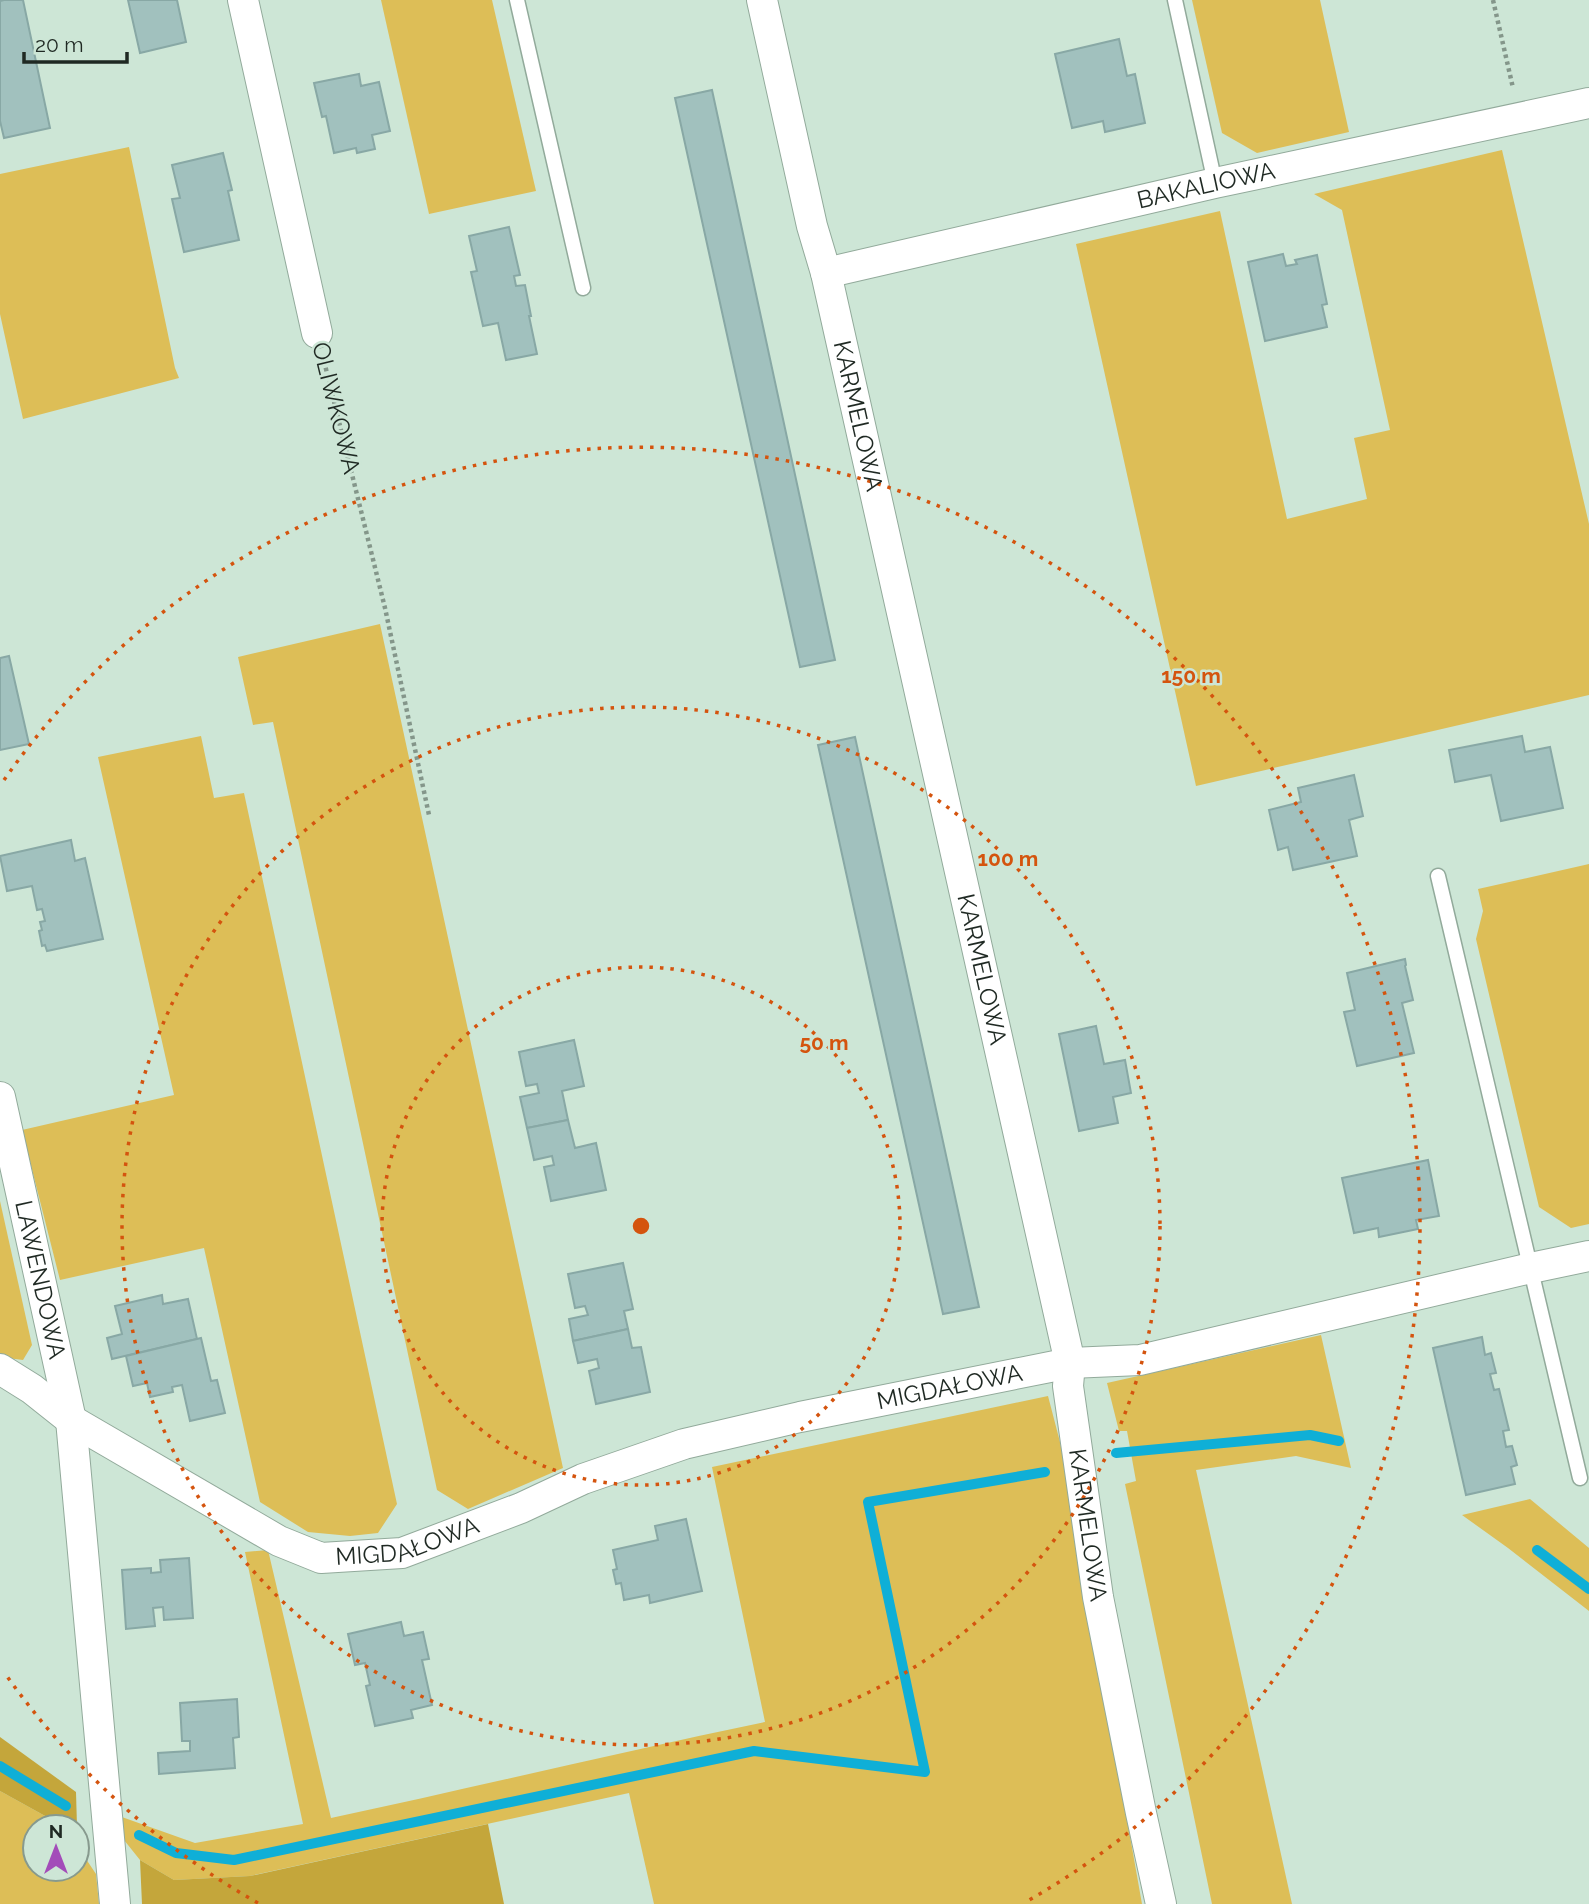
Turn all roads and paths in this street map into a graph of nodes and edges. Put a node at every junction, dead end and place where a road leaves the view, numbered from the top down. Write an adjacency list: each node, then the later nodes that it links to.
1 (243, 0): 11 (street, OLIWKOWA)
2 (517, 0): 10 (lane)
3 (762, 0): 9 (street, KARMELOWA)
4 (1175, 0): 8 (lane)
5 (1493, 0): 7 (path)
6 (1589, 103): 7 (street, BAKALIOWA)
7 (1520, 117): 8 (street, BAKALIOWA)
8 (1215, 183): 9 (street, BAKALIOWA)
9 (826, 273): 17 (street, KARMELOWA)
10 (583, 288)
11 (317, 333): 12 (path, OLIWKOWA)
12 (429, 815)
13 (1438, 876): 16 (lane)
14 (0, 1097): 19 (street, LAWENDOWA)
15 (1589, 1256): 16 (street, MIGDAŁOWA)
16 (1531, 1268): 17 (street, MIGDAŁOWA); 20 (lane)
17 (1070, 1363): 19 (street, MIGDAŁOWA); 22 (street, KARMELOWA)
18 (0, 1369): 19 (street)
19 (71, 1420): 21 (street, LAWENDOWA)
20 (1580, 1478)
21 (115, 1904)
22 (1161, 1904)

